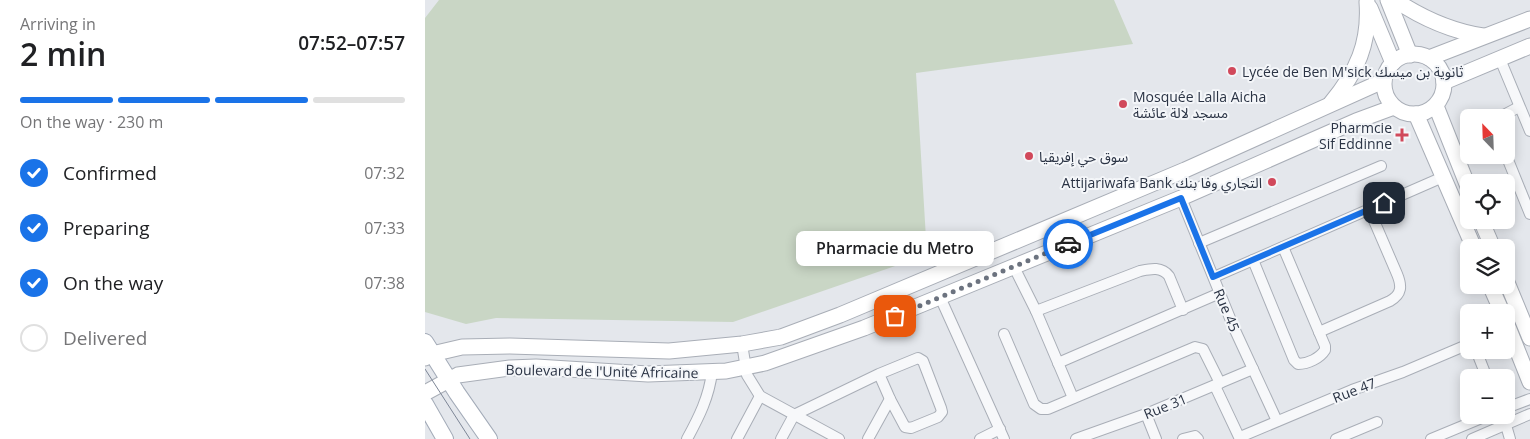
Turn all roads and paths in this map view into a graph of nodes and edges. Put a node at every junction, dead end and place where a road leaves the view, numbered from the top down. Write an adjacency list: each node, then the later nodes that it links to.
1 (1388, 0): 7 (main road)
2 (1395, 0): 5 (main road)
3 (1367, 1): 10 (main road); 13 (main road)
4 (1530, 19): 5 (main road)
5 (1483, 36): 8 (main road)
6 (1530, 46): 9 (main road)
7 (1410, 54): 8 (main road); 10 (main road)
8 (1429, 58): 12 (main road)
9 (1500, 59): 12 (main road); 16 (street)
10 (1393, 63): 11 (main road)
11 (1383, 81): 13 (main road, Boulevard de l'Unité Africaine); 15 (main road)
12 (1444, 82): 14 (main road)
13 (1329, 106): 41 (main road, Boulevard de l'Unité Africaine)
14 (1435, 106): 18 (main road); 22 (main road)
15 (1394, 107): 18 (main road); 24 (main road, Boulevard de l'Unité Africaine)
16 (1519, 107): 17 (street); 19 (street)
17 (1515, 109)
18 (1416, 114): 23 (main road)
19 (1530, 132)
20 (1510, 164): 26 (street)
21 (1381, 166): 28 (street)
22 (1463, 174)
23 (1443, 177): 25 (street); 27 (main road)
24 (1181, 198): 28 (street, Rue 45); 31 (main road, Boulevard de l'Unité Africaine)
25 (1369, 209): 29 (street); 38 (street)
26 (1530, 214)
27 (1470, 239)
28 (1199, 243): 32 (street, Rue 45)
29 (1283, 247): 30 (street); 38 (street)
30 (1253, 260): 32 (street); 38 (street)
31 (1014, 267): 35 (main road, Boulevard de l'Unité Africaine); 37 (street)
32 (1213, 277): 33 (street, Rue 45)
33 (1220, 294): 36 (street); 47 (street, Rue 45)
34 (1512, 294): 40 (main road)
35 (940, 297): 46 (main road, Boulevard de l'Unité Africaine); 70 (street)
36 (1183, 310): 37 (street); 45 (street)
37 (1036, 311): 45 (street)
38 (1319, 332)
39 (1003, 334): 55 (street)
40 (1530, 338)
41 (742, 344): 44 (main road, Boulevard de l'Unité Africaine); 46 (street)
42 (1515, 345): 51 (main road)
43 (1460, 348): 64 (street, Rue 47)
44 (427, 351): 50 (main road)
45 (1057, 362): 55 (street)
46 (745, 366): 48 (main road, Boulevard de l'Unité Africaine); 54 (street)
47 (1253, 370): 52 (street, Rue 31); 64 (street, Rue 45)
48 (712, 372): 50 (main road, Boulevard de l'Unité Africaine); 74 (street)
49 (879, 374): 56 (street); 56 (street); 62 (street)
50 (449, 379): 53 (main road, Boulevard de l'Unité Africaine); 73 (main road)
51 (1530, 382)
52 (1217, 384): 55 (street); 60 (street, Rue 31); 71 (street)
53 (425, 393)
54 (760, 396): 62 (street); 75 (street)
55 (1073, 398)
56 (890, 399): 78 (street)
57 (1530, 399): 59 (street)
58 (425, 404): 72 (main road)
59 (1515, 405)
60 (1146, 414): 80 (street, Rue 31); 81 (street)
61 (1530, 414): 63 (street)
62 (794, 415): 76 (street); 77 (street)
63 (1515, 417)
64 (1277, 421): 71 (street, Rue 47)
65 (1377, 422): 84 (street)
66 (1467, 424): 69 (street)
67 (1497, 424): 87 (street)
68 (1506, 424): 88 (street)
69 (1462, 426): 85 (street); 86 (street)
70 (1002, 434): 79 (street)
71 (1240, 438)
72 (445, 439)
73 (489, 439)
74 (687, 439)
75 (737, 439)
76 (781, 439)
77 (839, 439)
78 (868, 439)
79 (980, 439)
80 (1076, 439)
81 (1156, 439)
82 (1183, 439): 83 (street)
83 (1198, 439)
84 (1336, 439)
85 (1431, 439)
86 (1467, 439)
87 (1472, 439)
88 (1511, 439)

